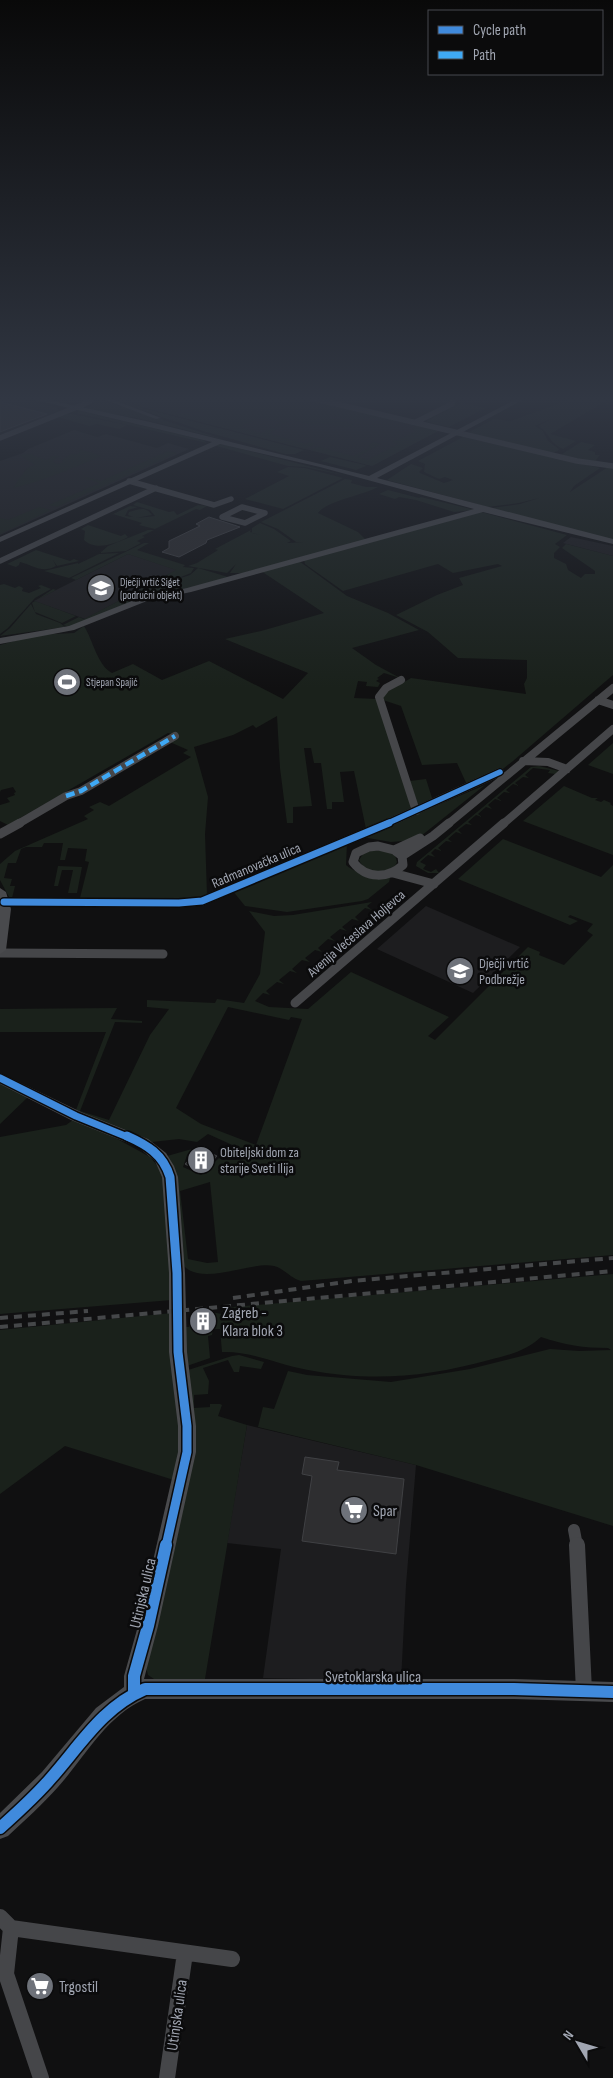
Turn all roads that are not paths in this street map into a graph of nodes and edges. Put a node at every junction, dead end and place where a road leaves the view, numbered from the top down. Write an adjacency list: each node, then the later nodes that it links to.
1 (101, 494): 8 (street)
2 (143, 494): 10 (street)
3 (176, 494): 5 (street)
4 (426, 494): 6 (street)
5 (231, 500)
6 (484, 509): 9 (street); 11 (street)
7 (222, 517): 7 (street)
8 (0, 540)
9 (613, 542)
10 (0, 561)
11 (0, 641)
12 (401, 680): 23 (street)
13 (613, 688): 14 (street)
14 (598, 700): 15 (street); 18 (street)
15 (613, 705)
16 (613, 729): 21 (street, Avenija Većeslava Holjevca)
17 (175, 736): 25 (street)
18 (537, 750): 19 (street); 20 (street)
19 (523, 761): 20 (street); 24 (street)
20 (548, 762): 21 (street)
21 (567, 769): 29 (street, Avenija Većeslava Holjevca)
22 (500, 772): 23 (street, Radmanovačka ulica)
23 (416, 811): 30 (street, Radmanovačka ulica)
24 (443, 826): 26 (street); 27 (street)
25 (0, 834)
26 (394, 850): 27 (street); 28 (street)
27 (402, 861): 28 (street); 29 (street, Avenija Većeslava Holjevca)
28 (393, 873): 29 (street, Avenija Većeslava Holjevca)
29 (430, 882): 33 (street, Avenija Većeslava Holjevca)
30 (2, 897): 31 (street, Radmanovačka ulica)
31 (0, 952): 32 (street, Radmanovačka ulica)
32 (163, 954)
33 (295, 1003)
34 (0, 1078): 38 (street, Utinjska ulica)
35 (574, 1530): 36 (street)
36 (584, 1692): 37 (street, Svetoklarska ulica); 38 (street, Svetoklarska ulica)
37 (613, 1692)
38 (134, 1693): 39 (street)
39 (0, 1828)
40 (5, 1922): 41 (street); 43 (street)
41 (185, 1953): 42 (street); 44 (street, Utinjska ulica)
42 (232, 1959)
43 (41, 2078)
44 (167, 2078)

